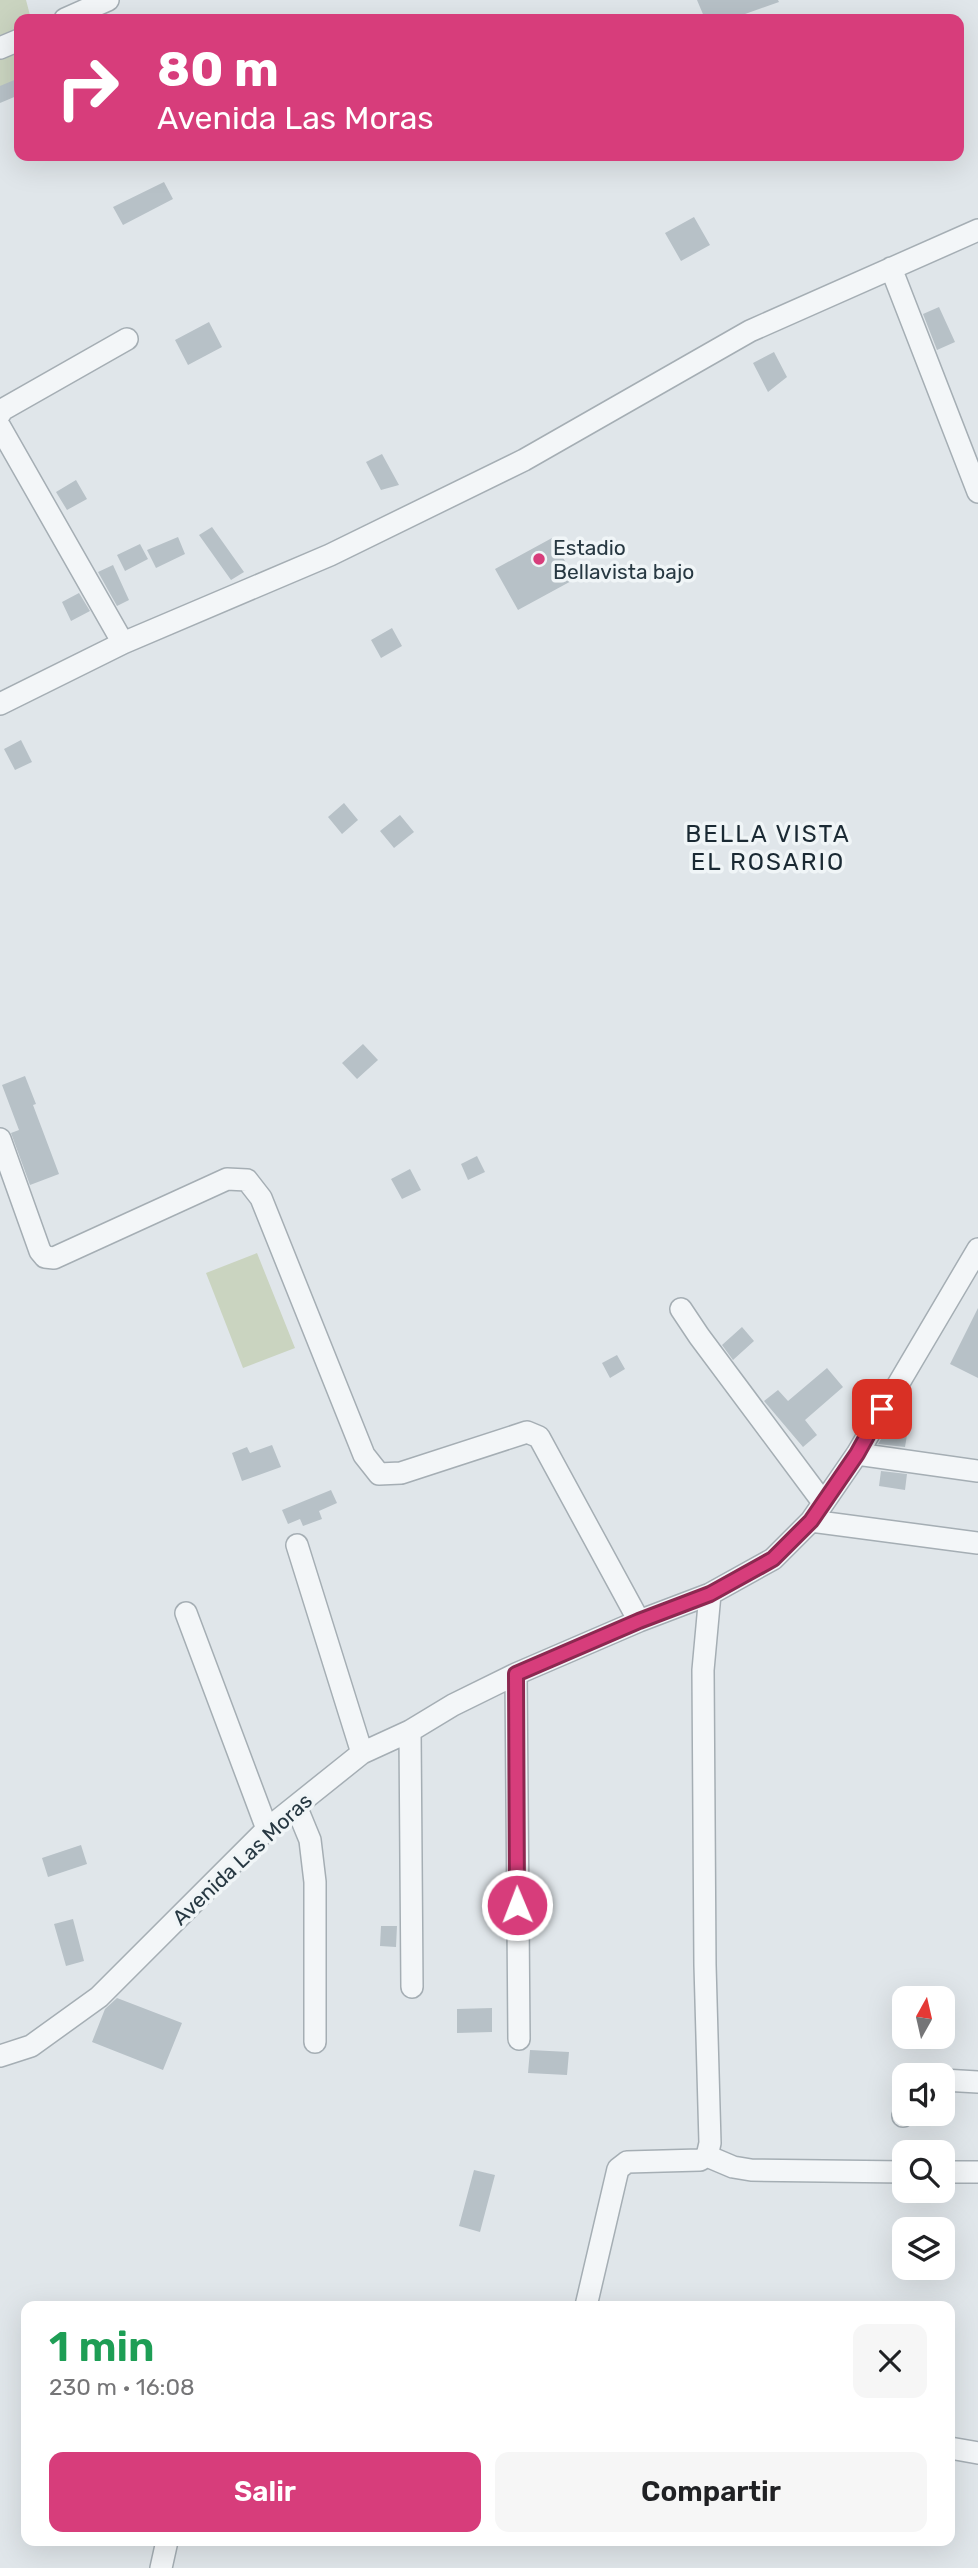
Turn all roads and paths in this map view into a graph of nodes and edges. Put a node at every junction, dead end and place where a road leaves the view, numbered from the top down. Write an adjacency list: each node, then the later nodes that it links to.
1 (108, 0): 2 (street)
2 (76, 14)
3 (978, 230): 4 (street)
4 (891, 268): 8 (street); 9 (street)
5 (127, 339): 6 (street)
6 (0, 414)
7 (0, 427): 9 (street)
8 (978, 492)
9 (123, 643): 10 (street)
10 (0, 704)
11 (0, 1139): 22 (street)
12 (977, 1252): 14 (street, Avenida Las Moras)
13 (681, 1309): 16 (street)
14 (857, 1454): 15 (street); 16 (street, Avenida Las Moras)
15 (978, 1471)
16 (822, 1501): 17 (street, Avenida Las Moras)
17 (811, 1521): 18 (street); 20 (street, Avenida Las Moras)
18 (978, 1543)
19 (298, 1545): 25 (street)
20 (710, 1594): 22 (street, Avenida Las Moras); 34 (street)
21 (186, 1613): 27 (street)
22 (639, 1621): 23 (street, Avenida Las Moras)
23 (516, 1674): 24 (street, Avenida Las Moras); 29 (street)
24 (410, 1731): 25 (street, Avenida Las Moras); 28 (street)
25 (362, 1753): 26 (street, Avenida Las Moras)
26 (296, 1806): 27 (street, Avenida Las Moras); 30 (street)
27 (268, 1829): 31 (street, Avenida Las Moras)
28 (412, 1987)
29 (519, 2039)
30 (315, 2042)
31 (0, 2056)
32 (955, 2081): 33 (street)
33 (978, 2082)
34 (707, 2156): 35 (street); 38 (street)
35 (892, 2172)
36 (955, 2172): 37 (street)
37 (978, 2172)
38 (587, 2301)
39 (955, 2449): 40 (street)
40 (978, 2453)
41 (166, 2546): 42 (street)
42 (161, 2568)

